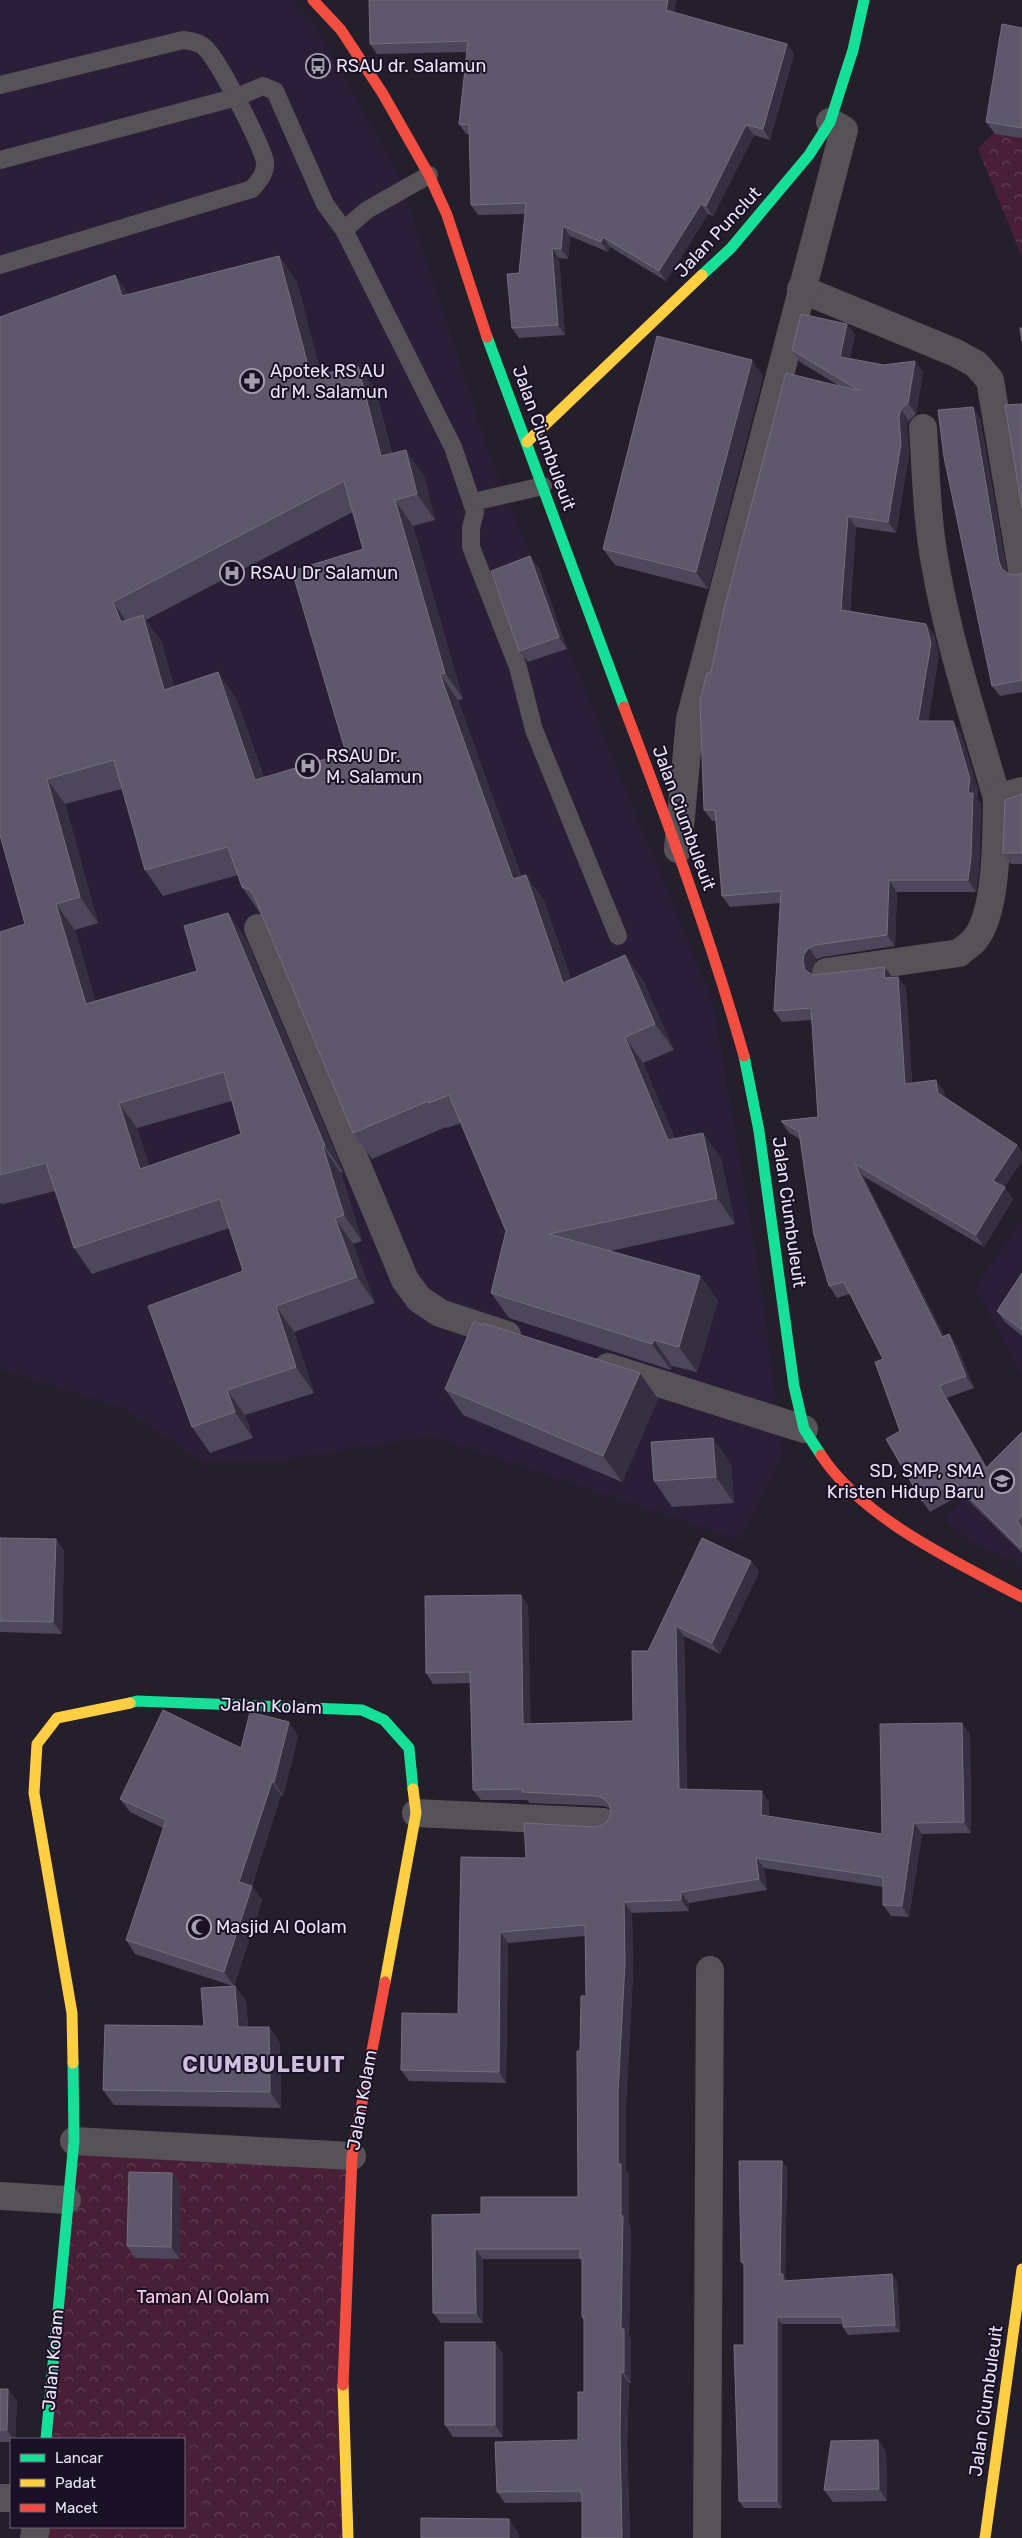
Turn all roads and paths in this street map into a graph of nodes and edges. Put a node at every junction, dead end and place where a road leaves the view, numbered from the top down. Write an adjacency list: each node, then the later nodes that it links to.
1 (313, 0): 7 (street, Jalan Ciumbuleuit)
2 (864, 0): 5 (street, Jalan Punclut)
3 (0, 85): 4 (lane)
4 (237, 97): 6 (lane); 8 (lane); 9 (lane)
5 (830, 122): 10 (street); 12 (street, Jalan Punclut)
6 (0, 160)
7 (429, 175): 8 (lane); 12 (street, Jalan Ciumbuleuit)
8 (344, 230): 14 (lane)
9 (0, 265)
10 (801, 289): 15 (street); 17 (street)
11 (923, 428): 16 (street)
12 (527, 442): 13 (street, Jalan Ciumbuleuit)
13 (543, 486): 14 (lane); 17 (street, Jalan Ciumbuleuit)
14 (473, 502): 19 (lane)
15 (1022, 570)
16 (1010, 795): 20 (street)
17 (678, 849): 23 (street, Jalan Ciumbuleuit)
18 (258, 928): 21 (street)
19 (618, 936)
20 (826, 972)
21 (534, 1343)
22 (581, 1358): 23 (street)
23 (804, 1429): 24 (street, Jalan Ciumbuleuit)
24 (1022, 1597)
25 (416, 1813): 26 (street); 28 (street, Jalan Kolam); 29 (street, Jalan Kolam)
26 (603, 1822)
27 (710, 1970): 35 (street)
28 (74, 2141): 29 (street); 31 (street, Jalan Kolam)
29 (352, 2156): 34 (street, Jalan Kolam)
30 (0, 2196): 31 (street)
31 (67, 2200): 33 (street, Jalan Kolam)
32 (1022, 2269): 36 (street, Jalan Ciumbuleuit)
33 (46, 2438)
34 (348, 2538)
35 (707, 2538)
36 (985, 2538)

